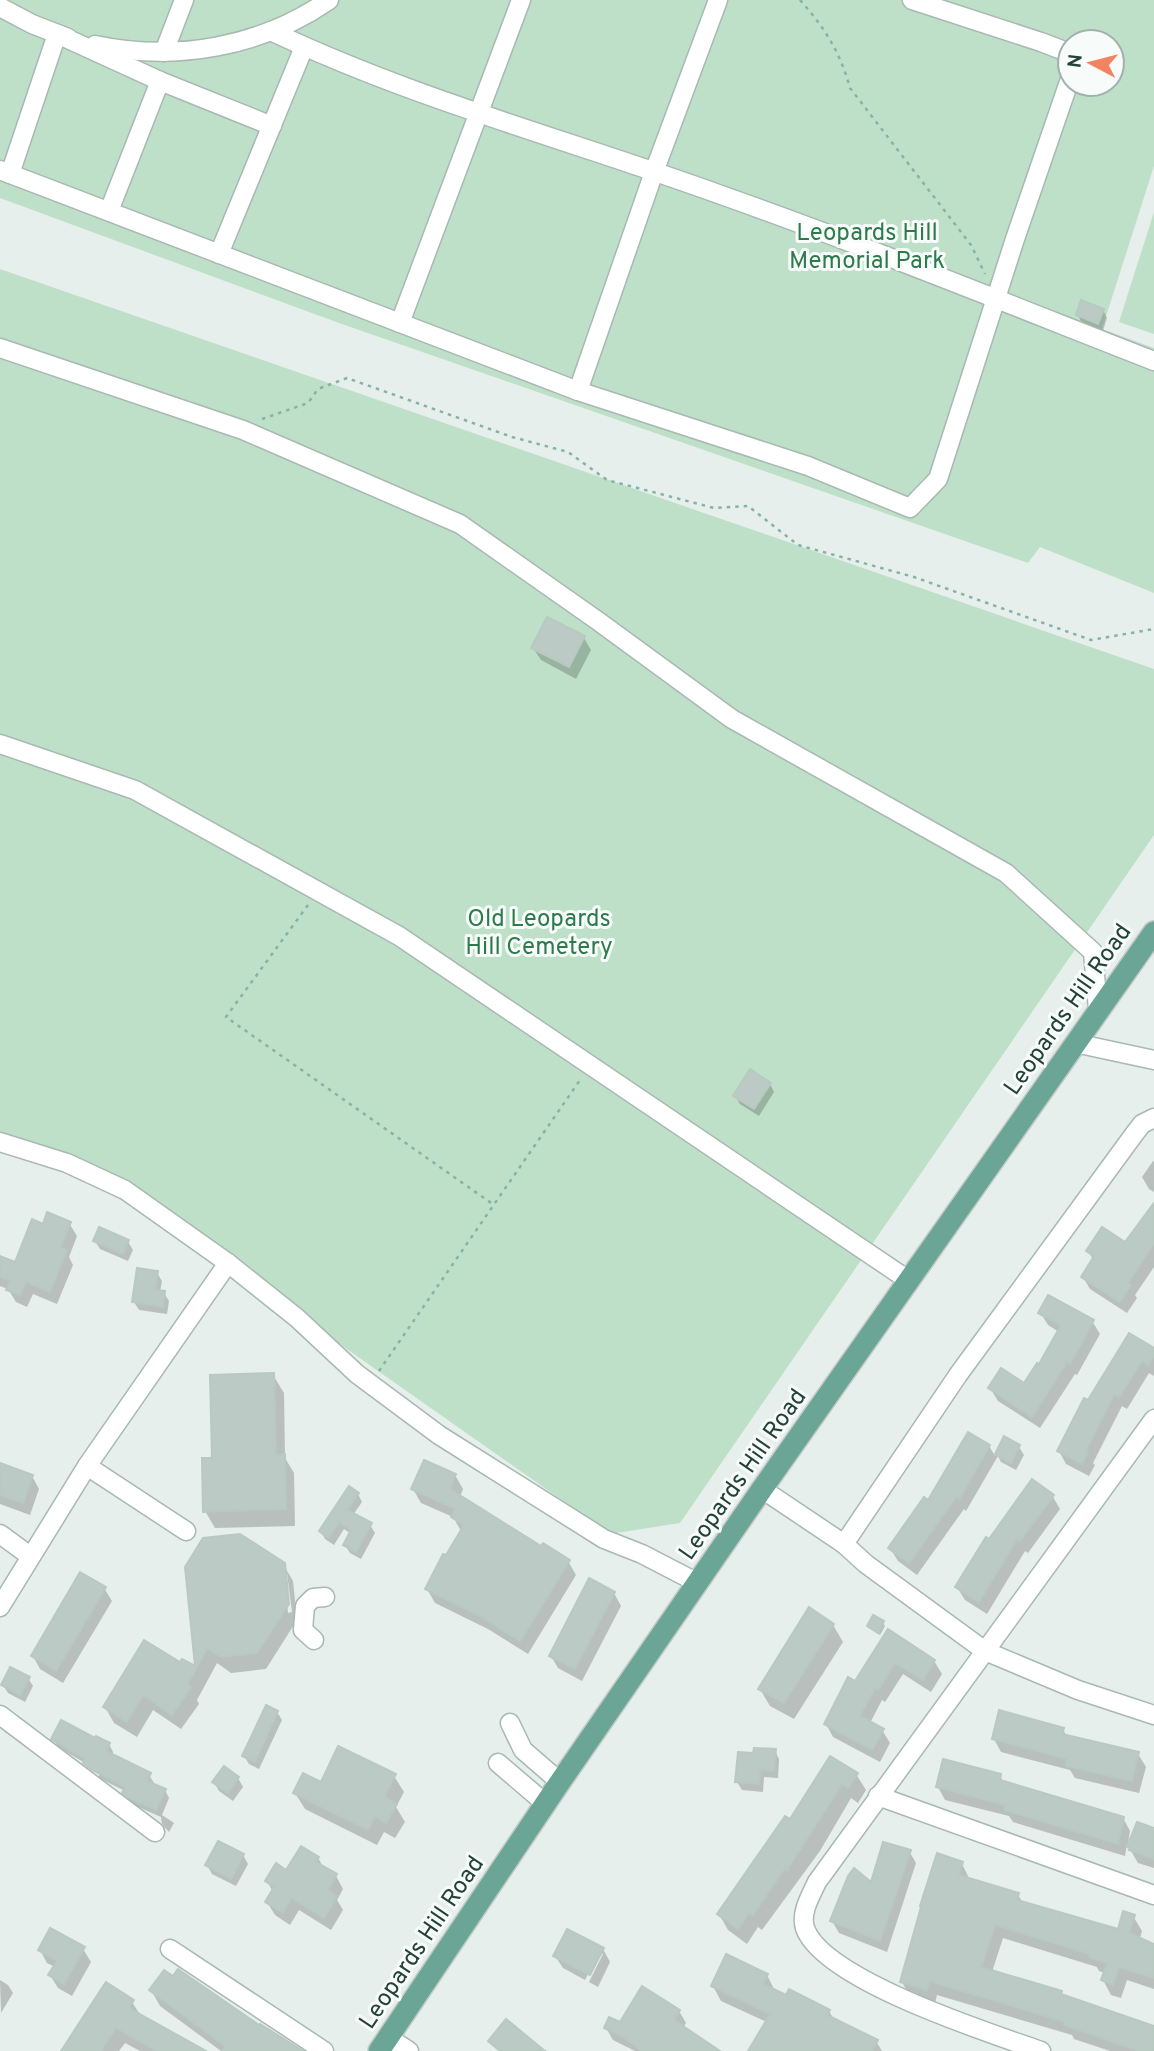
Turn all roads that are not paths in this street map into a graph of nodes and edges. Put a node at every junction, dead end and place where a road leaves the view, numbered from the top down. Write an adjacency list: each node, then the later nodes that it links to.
1 (184, 0): 11 (street)
2 (329, 0): 7 (street)
3 (521, 0): 14 (street)
4 (718, 0): 17 (street)
5 (912, 0): 10 (street)
6 (0, 6): 8 (street)
7 (271, 31): 9 (street); 11 (street)
8 (57, 34): 11 (street); 12 (street); 16 (street)
9 (304, 47): 14 (street); 15 (street)
10 (1056, 48)
11 (164, 52)
12 (160, 81): 15 (street); 18 (street)
13 (1063, 98): 20 (street)
14 (479, 112): 17 (street); 21 (street)
15 (272, 126): 19 (street)
16 (5, 172): 18 (street)
17 (654, 172): 20 (street); 24 (street)
18 (109, 212): 19 (street)
19 (219, 254): 21 (street)
20 (997, 299): 23 (street); 24 (street)
21 (400, 323): 24 (street)
22 (0, 348): 27 (street)
23 (1154, 361)
24 (578, 391)
25 (0, 744): 33 (street)
26 (1154, 932): 27 (main road, Leopards Hill Road)
27 (1098, 1010): 28 (main road, Leopards Hill Road)
28 (1075, 1043): 29 (street); 33 (main road, Leopards Hill Road)
29 (1154, 1060)
30 (1154, 1118): 39 (street)
31 (0, 1142): 32 (street)
32 (228, 1263): 35 (street); 41 (street)
33 (908, 1280): 36 (main road, Leopards Hill Road)
34 (1154, 1419): 45 (street)
35 (86, 1466): 37 (street); 40 (street)
36 (762, 1489): 39 (street); 41 (main road, Leopards Hill Road)
37 (186, 1531)
38 (0, 1534): 40 (street)
39 (844, 1544): 45 (street)
40 (30, 1556): 43 (street)
41 (698, 1583): 50 (main road, Leopards Hill Road)
42 (324, 1597): 44 (street)
43 (0, 1607)
44 (314, 1640)
45 (985, 1651): 47 (street); 51 (street)
46 (0, 1715): 53 (street)
47 (1154, 1715)
48 (510, 1723): 50 (street)
49 (498, 1763): 52 (street)
50 (560, 1782): 52 (main road, Leopards Hill Road)
51 (878, 1796): 54 (street); 59 (street)
52 (546, 1804): 56 (main road, Leopards Hill Road)
53 (155, 1832)
54 (1154, 1895)
55 (170, 1949): 57 (street)
56 (384, 2045): 58 (street)
57 (324, 2051)
58 (409, 2051)
59 (1041, 2051)

